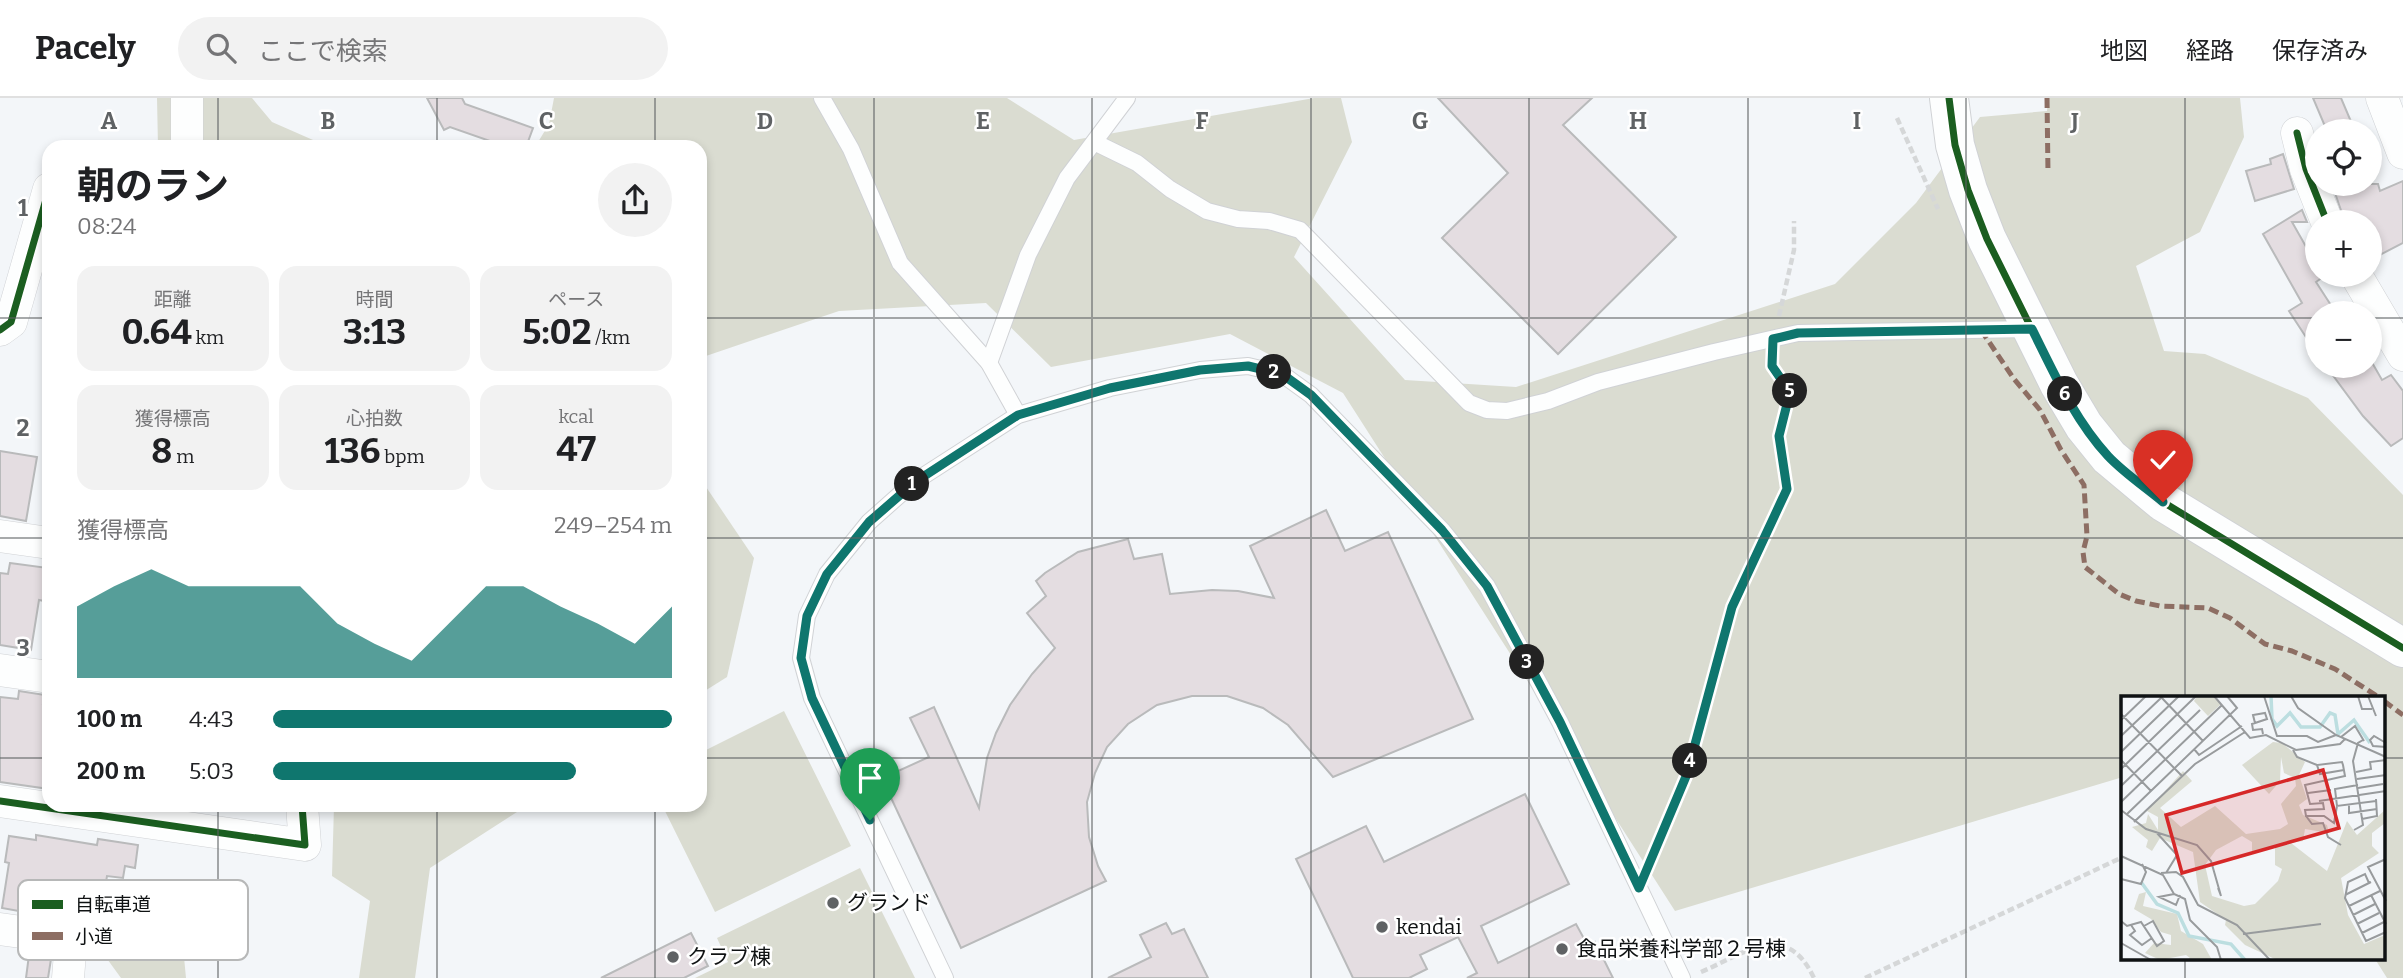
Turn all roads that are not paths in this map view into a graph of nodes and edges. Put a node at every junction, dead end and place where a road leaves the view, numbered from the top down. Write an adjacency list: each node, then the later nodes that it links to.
1 (187, 98): 7 (street)
2 (822, 98): 16 (lane)
3 (1127, 98): 8 (lane)
4 (1949, 98): 13 (street)
5 (2382, 98): 9 (street)
6 (2297, 133): 10 (street)
7 (187, 140)
8 (1096, 143): 13 (lane); 16 (lane)
9 (2403, 153)
10 (2322, 210)
11 (42, 214): 14 (street)
12 (2363, 287): 15 (street)
13 (2032, 329): 20 (street)
14 (0, 330)
15 (2403, 355)
16 (989, 363): 17 (lane)
17 (1018, 415): 30 (lane); 32 (lane)
18 (0, 536): 19 (street)
19 (42, 542)
20 (2403, 648)
21 (0, 670): 22 (street)
22 (42, 676)
23 (0, 801): 24 (street)
24 (42, 807)
25 (76, 812): 26 (street)
26 (303, 812)
27 (0, 929): 28 (street)
28 (18, 931)
29 (69, 960): 31 (street)
30 (1689, 976)
31 (68, 978)
32 (945, 978)

